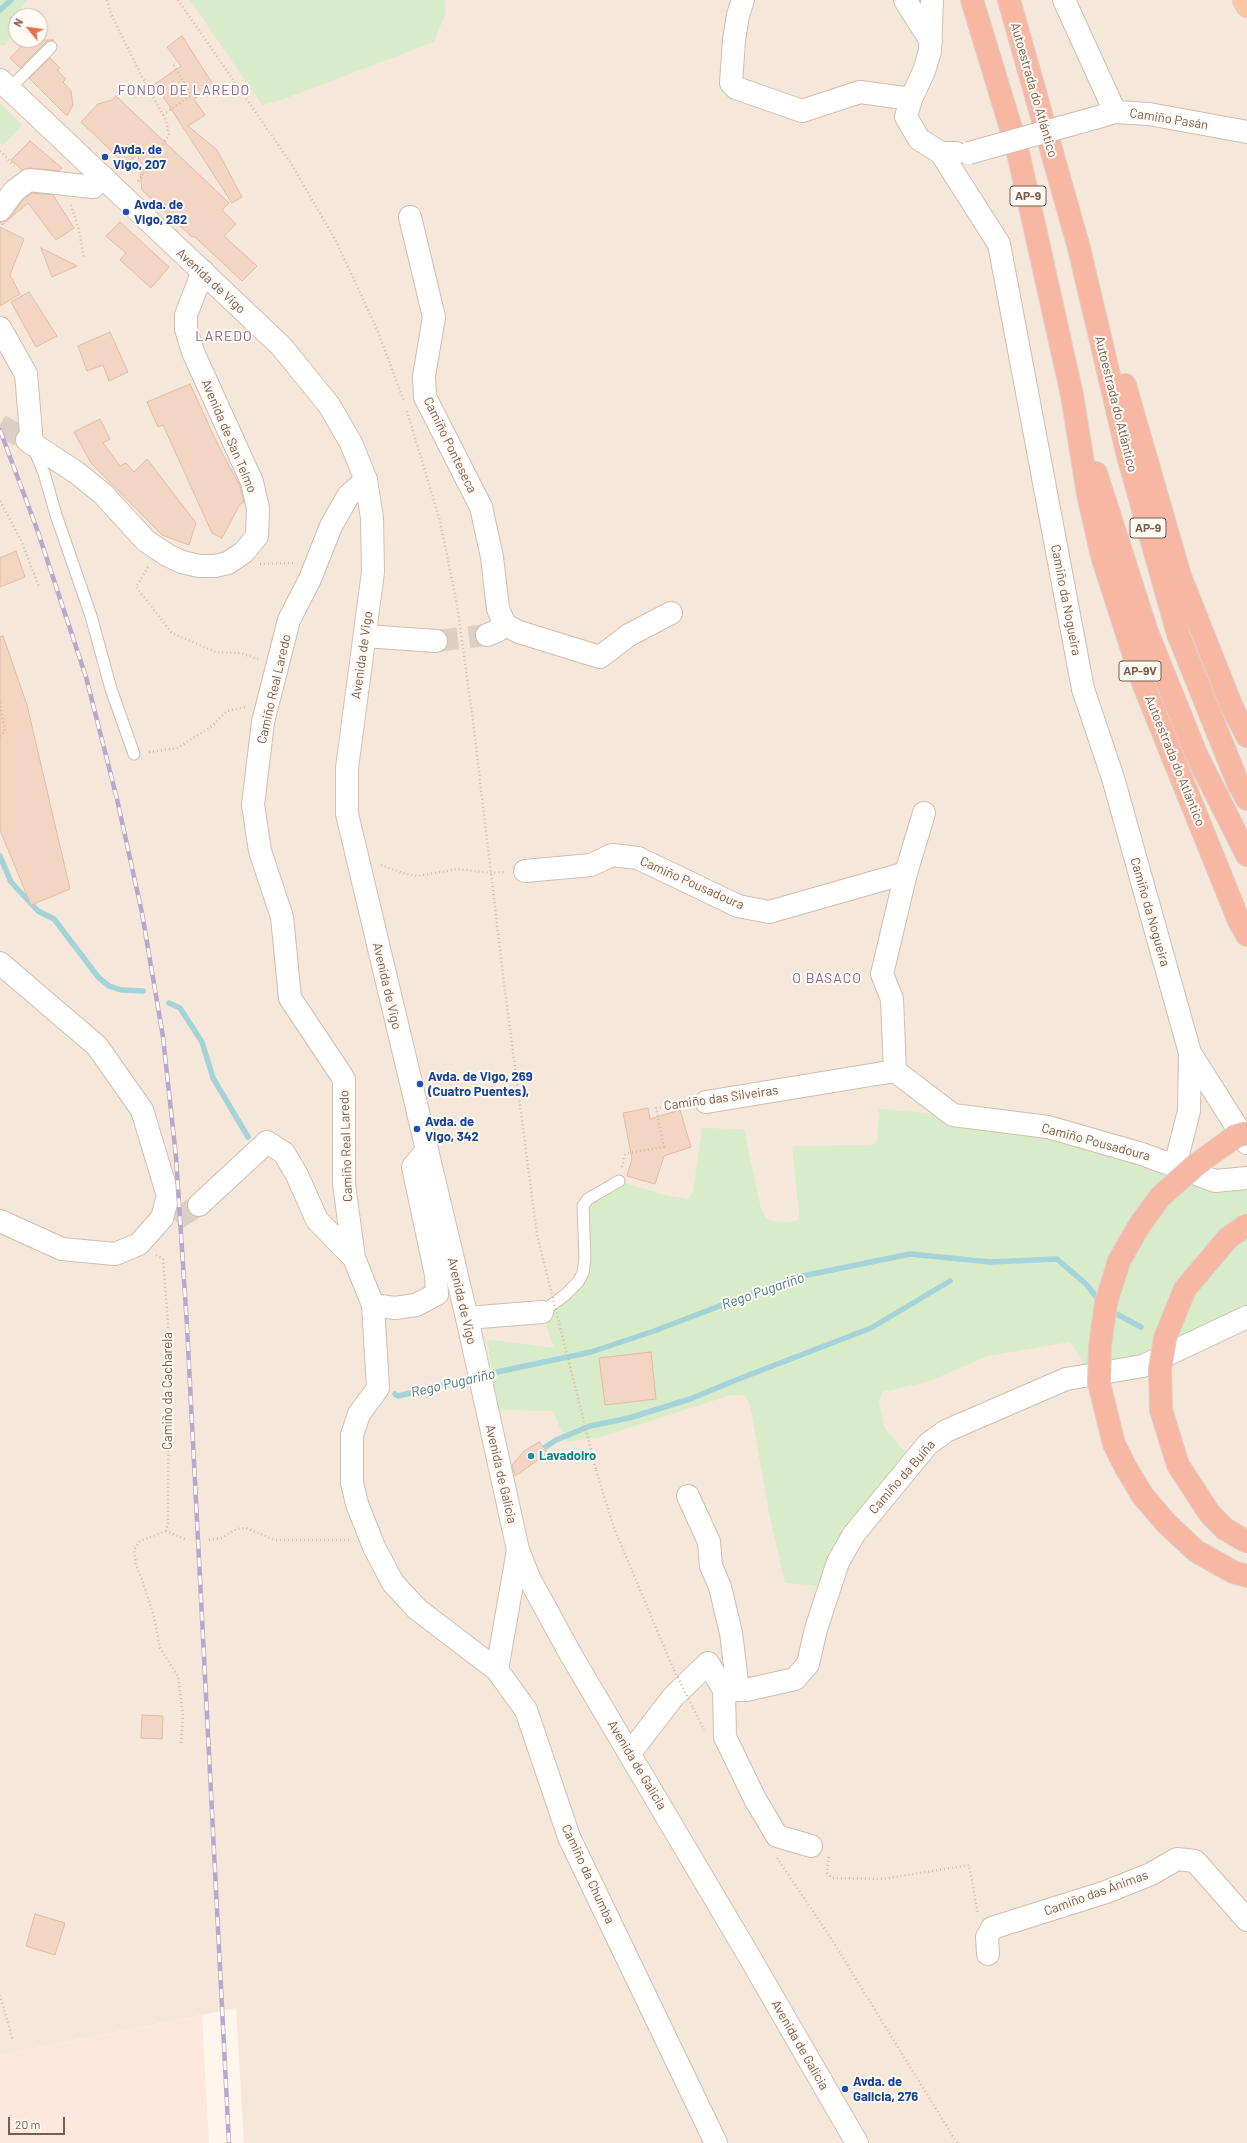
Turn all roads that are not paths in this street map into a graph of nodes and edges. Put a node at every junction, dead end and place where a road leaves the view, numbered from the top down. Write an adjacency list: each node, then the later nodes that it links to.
1 (743, 0): 12 (street)
2 (905, 0): 9 (street)
3 (932, 0): 9 (street)
4 (972, 0): 22 (highway, Autoestrada do Atlántico / AP-9)
5 (1009, 0): 19 (highway, Autoestrada do Atlántico / AP-9)
6 (1064, 0): 13 (street)
7 (1244, 0): 8 (highway)
8 (1247, 6)
9 (931, 41): 12 (street)
10 (51, 46): 11 (lane)
11 (5, 84): 16 (street, Avenida de Vigo)
12 (911, 99): 15 (street)
13 (1105, 115): 14 (street, Camiño Pasán); 15 (street, Camiño Pasán, bridge)
14 (1247, 132)
15 (941, 153): 37 (street, Camiño da Nogueira)
16 (103, 177): 17 (street); 20 (street, Avenida de Vigo)
17 (0, 210)
18 (410, 217): 25 (street, Camiño Ponteseca)
19 (1079, 248): 28 (highway); 30 (highway, Autoestrada do Atlántico / AP-9)
20 (203, 272): 23 (street, Avenida de San Telmo); 24 (street, Avenida de Vigo)
21 (0, 328): 23 (street)
22 (1072, 395): 32 (highway, Autoestrada do Atlántico / AP-9); 35 (highway, Autoestrada do Atlántico / AP-9V)
23 (30, 442): 29 (lane)
24 (366, 480): 26 (street, Avenida de Vigo); 51 (street, Camiño Real Laredo)
25 (671, 614)
26 (365, 636): 27 (street); 42 (street, Avenida de Vigo)
27 (436, 641)
28 (1247, 736)
29 (134, 754)
30 (1247, 799)
31 (924, 813): 34 (street)
32 (1247, 856)
33 (525, 871): 34 (street, Camiño Pousadoura)
34 (906, 873): 38 (street)
35 (1244, 932)
36 (0, 963): 50 (street)
37 (1190, 1053): 41 (street, Camiño da Nogueira); 43 (street, Camiño da Nogueira)
38 (895, 1071): 39 (street, Camiño das Silveiras); 43 (street, Camiño Pousadoura)
39 (706, 1102)
40 (1247, 1133): 60 (highway, bridge)
41 (1247, 1143)
42 (426, 1151): 52 (street); 55 (street, Avenida de Vigo)
43 (1174, 1166): 44 (street, Camiño Pousadoura)
44 (1247, 1178)
45 (619, 1181): 53 (lane)
46 (199, 1205): 51 (street)
47 (175, 1220): 50 (street)
48 (0, 1221): 50 (street)
49 (1247, 1225): 58 (highway, bridge)
50 (139, 1244)
51 (354, 1258): 52 (street)
52 (373, 1305): 61 (street)
53 (542, 1312): 55 (street)
54 (1247, 1317): 62 (street, Camiño da Buíña)
55 (468, 1325): 56 (street, Avenida de Vigo)
56 (477, 1363): 59 (street, Avenida de Galicia)
57 (688, 1496): 62 (street)
58 (1247, 1542)
59 (518, 1550): 61 (street); 63 (street, Avenida de Galicia)
60 (1240, 1574)
61 (497, 1670): 67 (street, Camiño da Chumba)
62 (731, 1690): 63 (street); 64 (street)
63 (630, 1754): 68 (street, Avenida de Galicia)
64 (811, 1846)
65 (1247, 1920): 66 (street, Camiño das Ánimas)
66 (987, 1946)
67 (716, 2143)
68 (857, 2143)

